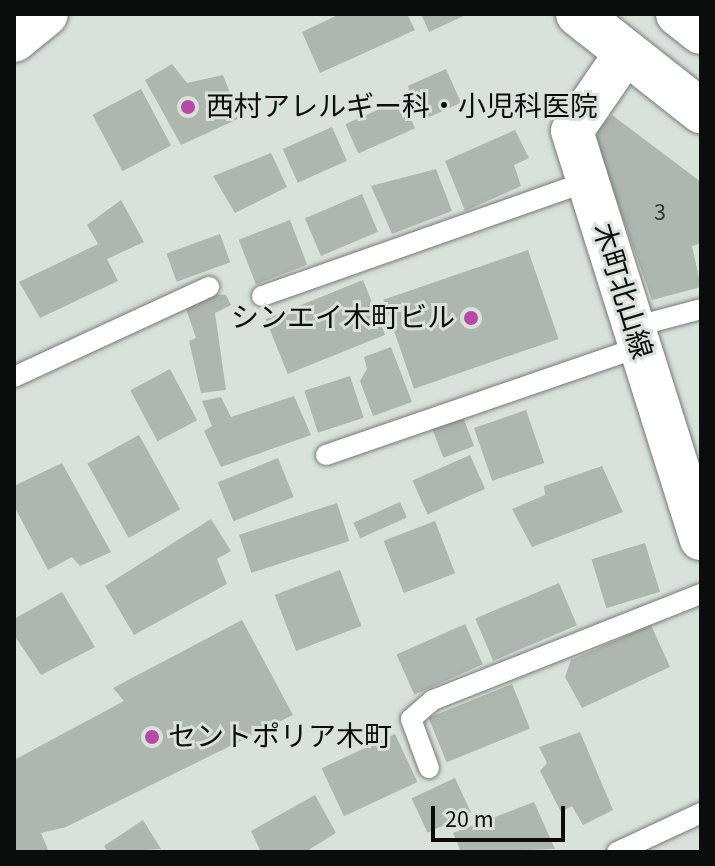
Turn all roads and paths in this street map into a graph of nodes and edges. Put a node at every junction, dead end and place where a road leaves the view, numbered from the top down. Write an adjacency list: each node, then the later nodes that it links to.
1 (46, 14): 5 (main road)
2 (578, 14): 6 (main road)
3 (678, 14): 4 (main road)
4 (701, 32)
5 (14, 40)
6 (625, 54): 7 (main road); 8 (street, 木町北山線)
7 (701, 111)
8 (588, 181): 10 (lane); 12 (street, 木町北山線)
9 (209, 287): 13 (lane)
10 (262, 296)
11 (701, 309): 12 (lane)
12 (636, 337): 14 (lane); 15 (street, 木町北山線)
13 (14, 377)
14 (326, 455)
15 (701, 539)
16 (701, 594): 17 (lane)
17 (429, 768)
18 (701, 813): 19 (lane)
19 (617, 852)

